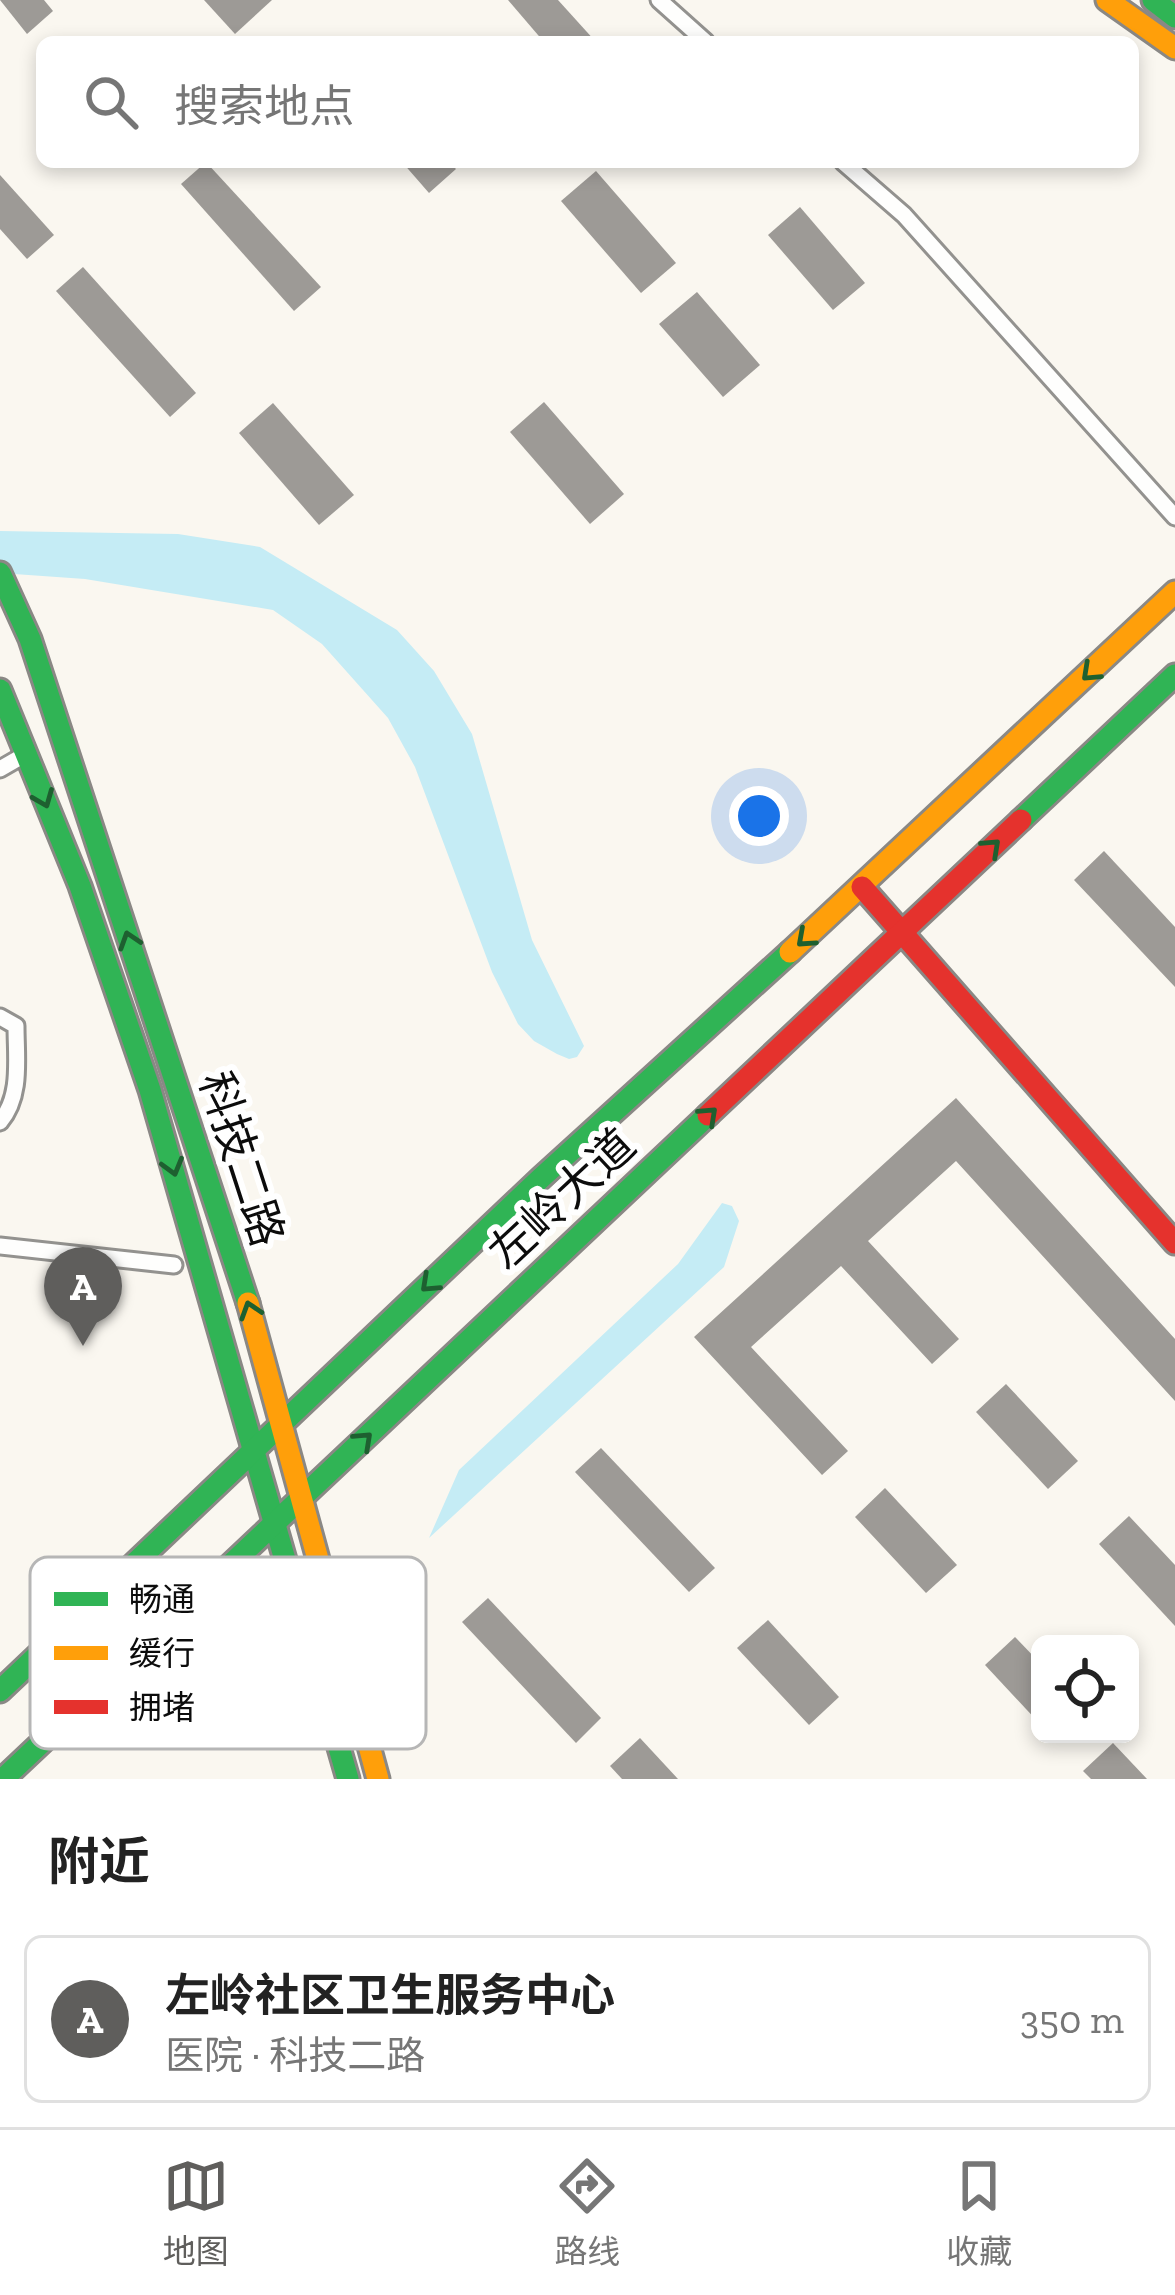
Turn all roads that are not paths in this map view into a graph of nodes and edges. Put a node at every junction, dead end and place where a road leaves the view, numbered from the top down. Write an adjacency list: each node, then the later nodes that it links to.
1 (659, 0): 5 (street)
2 (1107, 0): 6 (main road)
3 (1153, 0): 4 (main road)
4 (1175, 17)
5 (699, 36)
6 (1175, 48)
7 (850, 168): 8 (street)
8 (1175, 517)
9 (2, 577): 22 (main road, 科技二路, one-way to 9)
10 (1175, 592): 15 (main road, 左岭大道, one-way to 15)
11 (1175, 675): 16 (main road, 左岭大道, one-way to 11)
12 (0, 691): 13 (main road, 科技二路)
13 (26, 754): 14 (street); 23 (main road, 科技二路, one-way to 23)
14 (0, 769)
15 (862, 887): 16 (main road); 22 (main road, 左岭大道, one-way to 22)
16 (902, 933): 19 (main road); 24 (main road, 左岭大道, one-way to 16)
17 (0, 1017): 18 (street)
18 (0, 1122)
19 (1175, 1243)
20 (0, 1246): 21 (street)
21 (175, 1265)
22 (283, 1423): 23 (main road, 左岭大道); 24 (main road, 科技二路)
23 (255, 1449): 25 (main road, 科技二路); 26 (main road, 左岭大道)
24 (303, 1498): 25 (main road, 左岭大道); 29 (main road, 科技二路)
25 (276, 1523): 27 (main road, 左岭大道); 28 (main road, 科技二路)
26 (141, 1557)
27 (240, 1557)
28 (286, 1557)
29 (319, 1557)
30 (30, 1662): 31 (main road, 左岭大道)
31 (0, 1690)
32 (35, 1749): 35 (main road, 左岭大道)
33 (340, 1749): 36 (main road, 科技二路)
34 (370, 1749): 37 (main road, 科技二路)
35 (3, 1779)
36 (348, 1779)
37 (378, 1779)

